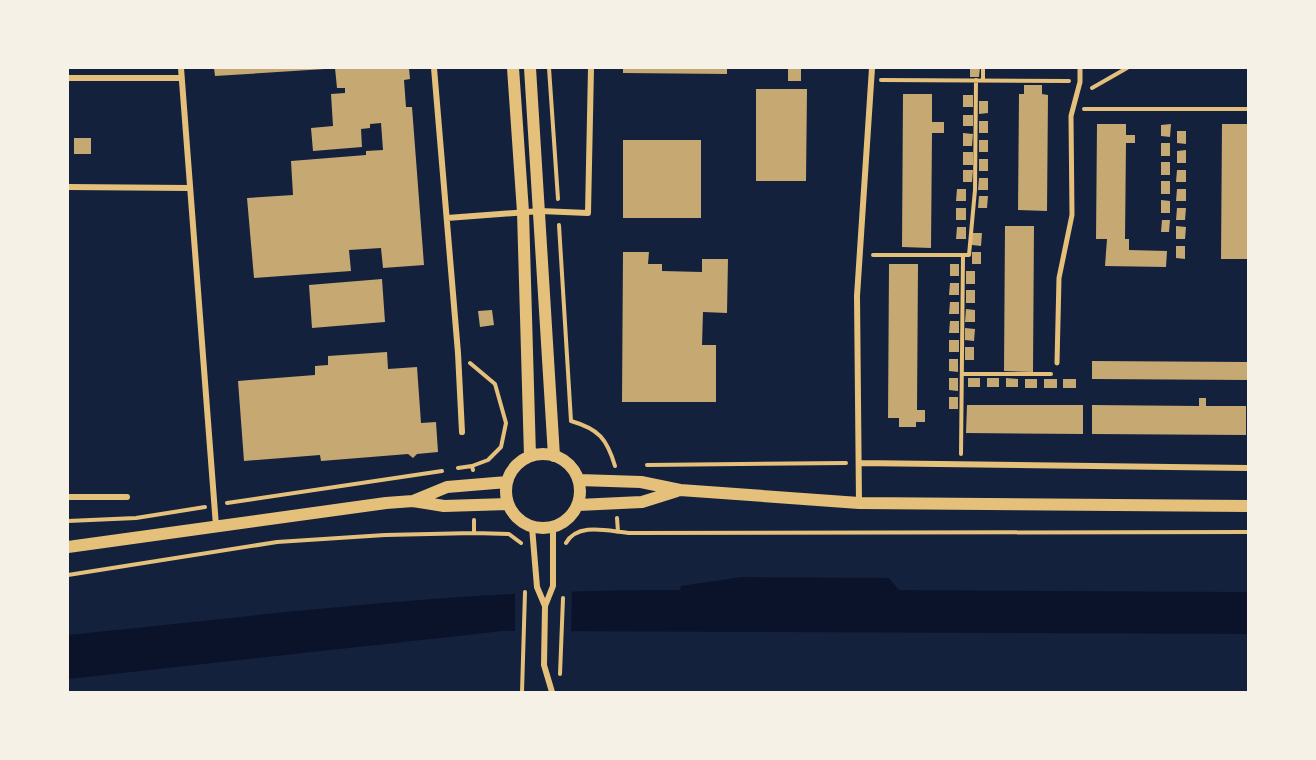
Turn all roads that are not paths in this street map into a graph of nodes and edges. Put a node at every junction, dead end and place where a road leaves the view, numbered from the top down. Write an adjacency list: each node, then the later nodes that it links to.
1 (181, 68): 9 (street)
2 (434, 68): 14 (street)
3 (513, 68): 13 (main road)
4 (530, 68): 12 (main road)
5 (591, 68): 12 (street)
6 (872, 68): 19 (street)
7 (1080, 68): 15 (street)
8 (68, 78): 9 (street)
9 (181, 78): 11 (street)
10 (68, 187): 11 (street)
11 (189, 188): 31 (street)
12 (540, 211): 13 (street); 18 (main road)
13 (524, 213): 14 (street); 17 (main road)
14 (447, 218): 16 (street)
15 (1057, 363)
16 (462, 432)
17 (530, 456): 18 (main road); 22 (main road)
18 (555, 456): 21 (main road)
19 (859, 463): 20 (street); 27 (street)
20 (1248, 468)
21 (579, 480): 23 (main road); 29 (main road)
22 (507, 482): 26 (main road); 28 (main road)
23 (680, 490): 27 (main road); 29 (main road)
24 (68, 497): 25 (street)
25 (127, 497)
26 (412, 501): 28 (main road); 31 (main road)
27 (859, 503): 30 (main road)
28 (508, 504): 32 (main road)
29 (578, 505): 33 (main road)
30 (1248, 506)
31 (216, 526): 34 (main road)
32 (532, 527): 33 (main road); 35 (street)
33 (553, 527): 35 (street)
34 (68, 547)
35 (545, 606): 36 (street)
36 (552, 693)

